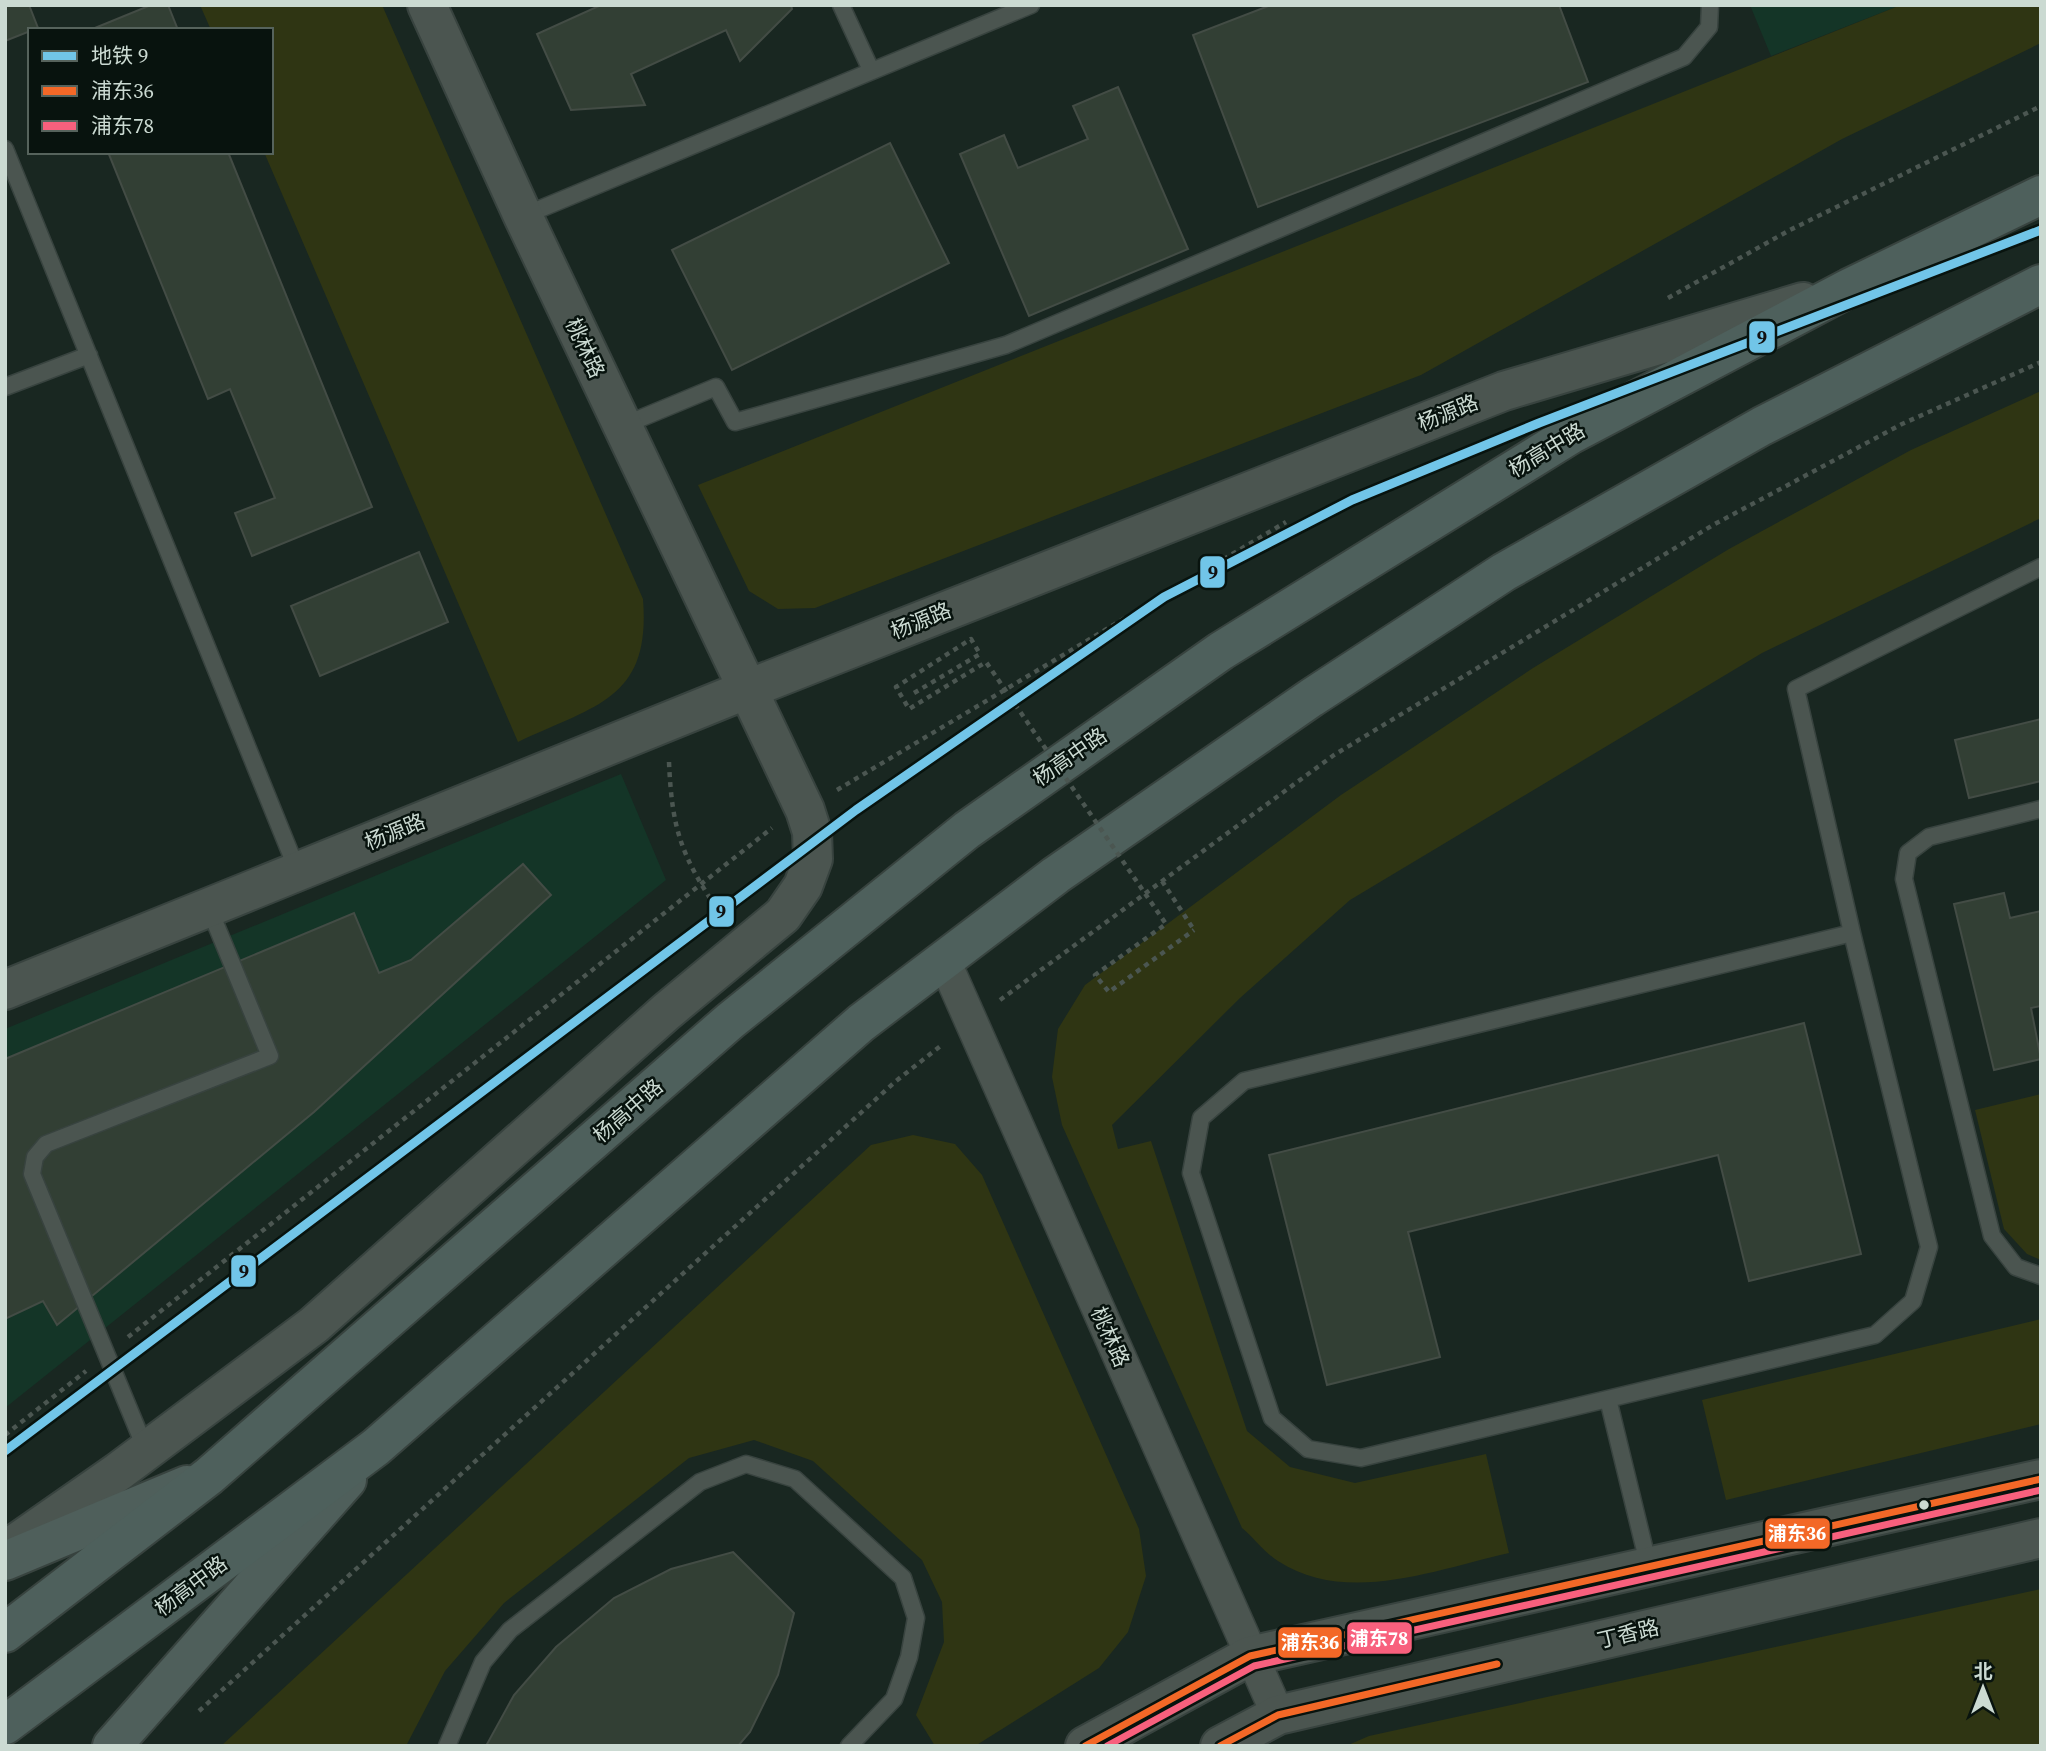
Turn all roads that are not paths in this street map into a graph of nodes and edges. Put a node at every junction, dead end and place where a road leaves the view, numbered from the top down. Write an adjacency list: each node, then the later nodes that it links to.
1 (427, 5): 8 (street, 桃林路)
2 (841, 5): 5 (lane)
3 (1031, 5): 5 (lane)
4 (1710, 5): 15 (lane)
5 (871, 70): 8 (lane)
6 (5, 149): 13 (lane)
7 (2041, 195): 10 (highway, 杨高中路)
8 (523, 216): 15 (street, 桃林路)
9 (2041, 284): 12 (highway, 杨高中路)
10 (1849, 288): 17 (street, 杨源路); 28 (highway, 杨高中路)
11 (2041, 301): 12 (main road, 杨高中路)
12 (1989, 310): 22 (highway, 杨高中路)
13 (89, 355): 14 (lane); 19 (lane)
14 (5, 387)
15 (622, 426): 17 (street, 桃林路)
16 (2041, 567): 21 (lane)
17 (748, 689): 19 (street, 杨源路); 27 (street, 桃林路)
18 (2041, 809): 24 (lane)
19 (298, 872): 20 (street, 杨源路)
20 (209, 908): 23 (street, 杨源路); 27 (lane)
21 (1852, 933): 25 (lane); 25 (lane)
22 (943, 958): 26 (highway, 杨高中路); 35 (street, 桃林路)
23 (5, 990)
24 (2041, 1276)
25 (1608, 1399): 33 (lane)
26 (376, 1447): 37 (highway, 杨高中路); 38 (main road, 杨高中路)
27 (146, 1450): 31 (street, 桃林路)
28 (209, 1476): 32 (main road, 杨高中路); 34 (highway, 杨高中路)
29 (2041, 1479): 33 (street)
30 (2041, 1538): 36 (street, 丁香路)
31 (5, 1551)
32 (5, 1561)
33 (1649, 1567): 35 (street)
34 (5, 1633)
35 (1250, 1656): 36 (street, 桃林路); 41 (street)
36 (1278, 1715): 42 (street, 丁香路)
37 (5, 1725)
38 (112, 1746)
39 (447, 1746): 40 (lane)
40 (849, 1746)
41 (1085, 1746)
42 (1220, 1746)

